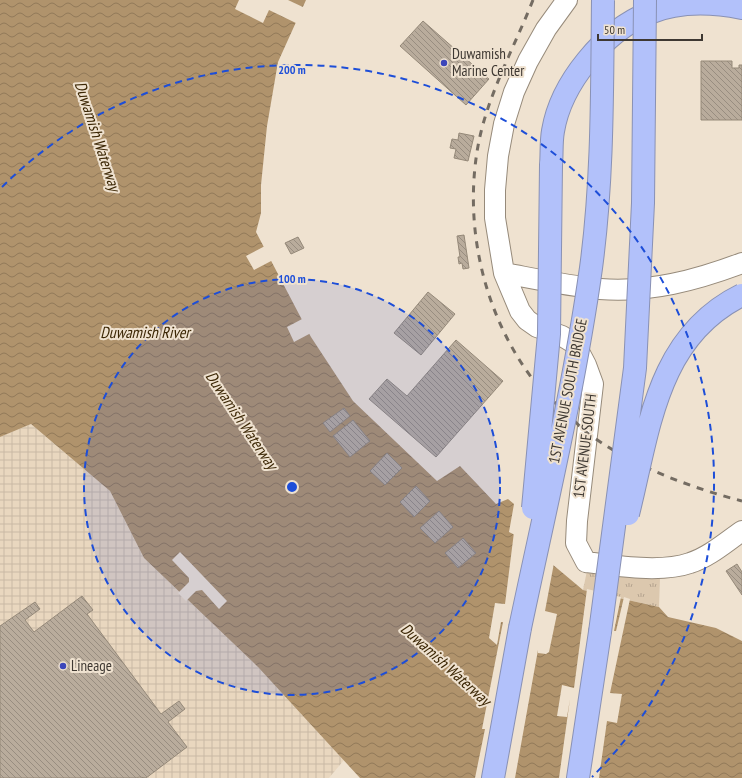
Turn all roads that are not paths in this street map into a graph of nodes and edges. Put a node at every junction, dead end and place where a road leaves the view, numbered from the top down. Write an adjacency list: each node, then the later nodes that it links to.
1 (567, 0): 6 (street, 1ST AVENUE SOUTH)
2 (603, 0): 9 (highway, 1ST AVENUE SOUTH BRIDGE, bridge)
3 (645, 0): 10 (highway, bridge)
4 (736, 4): 9 (highway, bridge)
5 (741, 264): 6 (street)
6 (504, 273): 8 (street, 1ST AVENUE SOUTH)
7 (742, 295): 10 (highway, bridge)
8 (742, 531)
9 (520, 628): 11 (highway, 1ST AVENUE SOUTH BRIDGE)
10 (600, 632): 12 (highway)
11 (493, 778)
12 (578, 778)

